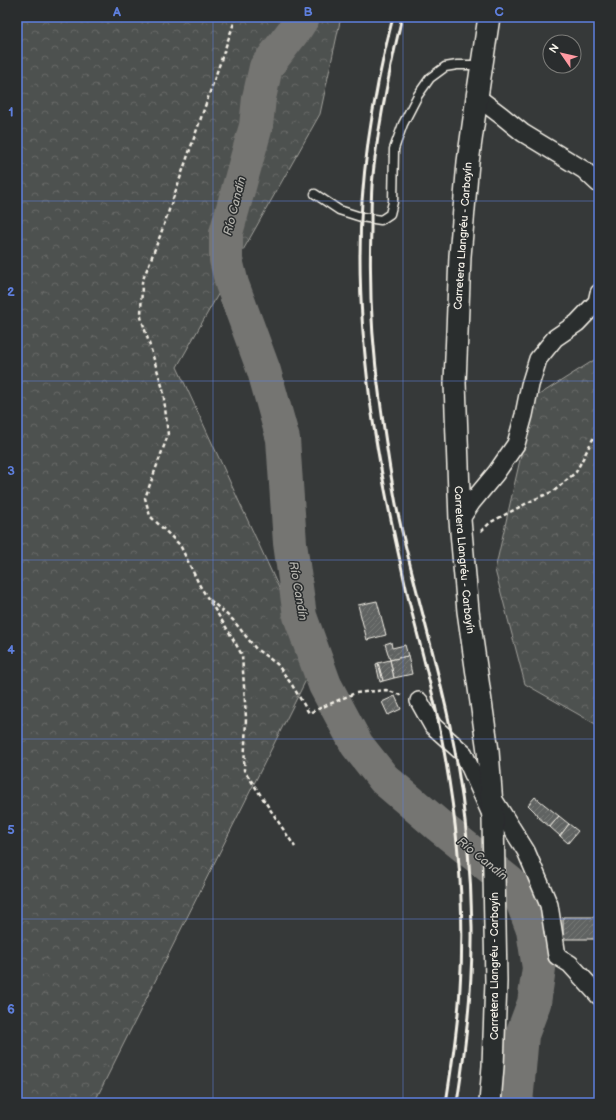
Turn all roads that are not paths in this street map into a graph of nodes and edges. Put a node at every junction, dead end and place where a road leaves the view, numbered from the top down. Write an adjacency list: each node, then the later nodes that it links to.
1 (489, 17): 2 (street, Carretera Llangréu - Carbayín)
2 (482, 65): 3 (street, Carretera Llangréu - Carbayín); 5 (lane)
3 (477, 97): 4 (street); 7 (street, Carretera Llangréu - Carbayín)
4 (599, 184)
5 (315, 194)
6 (599, 293): 7 (street)
7 (460, 520): 9 (street, Carretera Llangréu - Carbayín)
8 (419, 701): 10 (street)
9 (492, 797): 10 (street, Carretera Llangréu - Carbayín); 11 (street)
10 (493, 825): 12 (street, Carretera Llangréu - Carbayín)
11 (599, 996)
12 (490, 1103)

